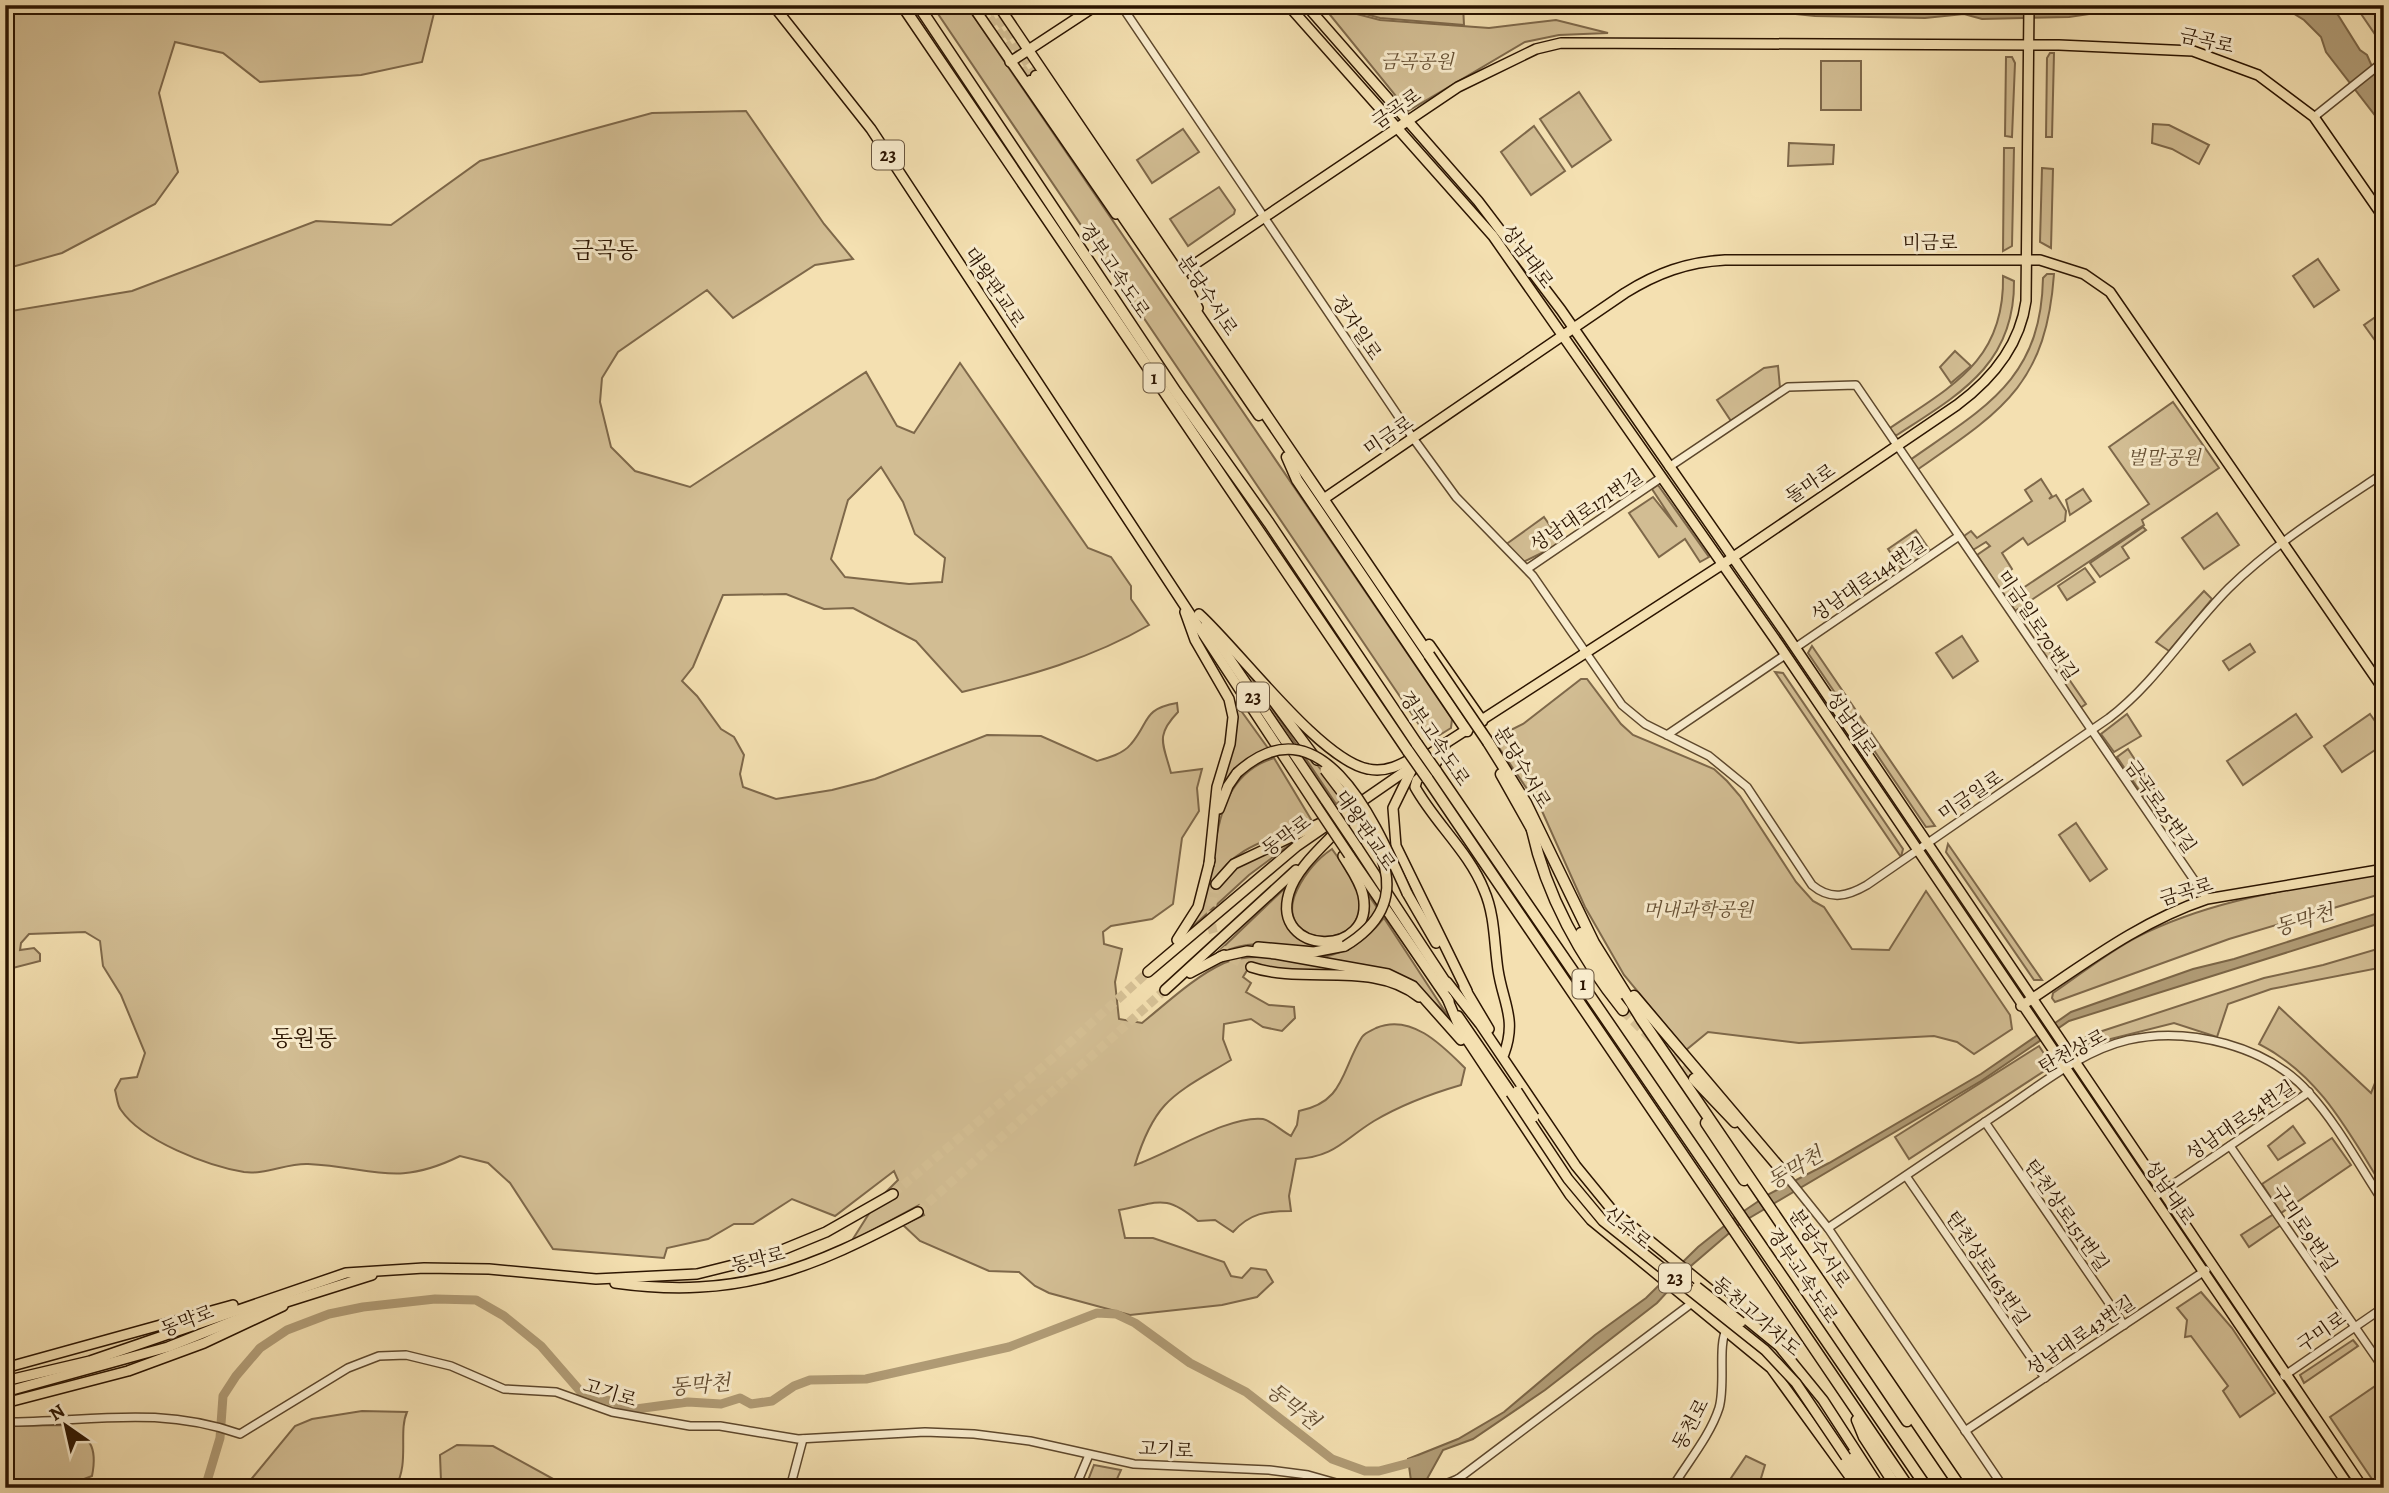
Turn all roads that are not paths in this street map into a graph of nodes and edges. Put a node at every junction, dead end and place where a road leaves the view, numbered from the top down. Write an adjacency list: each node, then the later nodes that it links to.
1 (773, 5): 38 (main road, 대왕판교로 / 23)
2 (902, 5): 116 (highway, 경부고속도로 / 1, bridge)
3 (918, 5): 134 (highway, 경부고속도로 / 1, bridge)
4 (972, 5): 14 (main road)
5 (998, 5): 12 (main road)
6 (1097, 5): 12 (main road)
7 (1121, 5): 19 (street, 정자일로)
8 (1288, 5): 18 (main road, 성남대로)
9 (1306, 5): 17 (main road, 성남대로)
10 (2029, 5): 11 (main road, 돌마로)
11 (2029, 45): 16 (main road, 금곡로); 17 (main road, 금곡로); 21 (main road, 돌마로)
12 (1027, 51): 14 (main road); 22 (main road)
13 (2384, 61): 16 (street)
14 (1010, 62): 23 (main road)
15 (1033, 79): 23 (highway, 분당수서로)
16 (2318, 114): 20 (main road, 금곡로)
17 (1408, 122): 18 (main road, 금곡로); 24 (main road, 성남대로)
18 (1398, 128): 19 (main road, 금곡로); 25 (main road, 성남대로)
19 (1265, 218): 22 (main road, 금곡로); 26 (street, 정자일로)
20 (2384, 218)
21 (2027, 258): 24 (main road, 미금로); 27 (main road, 돌마로); 34 (main road, 미금로)
22 (1180, 274): 23 (main road)
23 (1197, 317): 28 (highway, 분당수서로)
24 (1574, 329): 25 (main road, 미금로); 29 (main road, 성남대로)
25 (1564, 336): 26 (main road, 미금로); 31 (main road, 성남대로)
26 (1413, 438): 32 (main road, 미금로); 37 (street, 정자일로)
27 (1897, 446): 29 (street, 미금일로70번길); 33 (street, 미금일로70번길); 35 (main road, 돌마로)
28 (1290, 456): 32 (highway); 46 (highway); 50 (highway, 분당수서로)
29 (1669, 467): 35 (main road, 성남대로)
30 (2384, 473): 34 (street, 미금일로)
31 (1662, 477): 36 (main road, 성남대로); 37 (street, 성남대로171번길)
32 (1328, 496): 45 (highway)
33 (1959, 536): 40 (street, 성남대로144번길); 47 (street, 미금일로70번길)
34 (2283, 542): 44 (main road, 미금로); 47 (street, 미금일로)
35 (1733, 557): 36 (main road, 돌마로); 40 (main road, 성남대로)
36 (1723, 564): 41 (main road, 돌마로); 42 (main road, 성남대로)
37 (1527, 569): 41 (street, 정자일로)
38 (1179, 594): 39 (main road, 대왕판교로 / 23); 53 (main road, 대왕판교로 / 23); 60 (main road)
39 (1199, 614): 43 (main road); 53 (main road, 대왕판교로 / 23)
40 (1795, 648): 57 (main road, 성남대로)
41 (1586, 652): 45 (main road, 돌마로); 48 (street, 미금일로)
42 (1785, 655): 48 (street); 58 (main road, 성남대로)
43 (1246, 665): 49 (main road); 64 (main road, bridge)
44 (2384, 690)
45 (1482, 721): 46 (main road, 돌마로)
46 (1467, 731): 49 (main road, 돌마로)
47 (2091, 731): 57 (street, 미금일로); 63 (street, 금곡로25번길)
48 (1667, 735): 58 (street, 미금일로)
49 (1446, 743): 51 (main road, 돌마로); 73 (main road)
50 (1485, 743): 56 (highway, 분당수서로); 65 (highway, 분당수서로)
51 (1412, 768): 52 (main road, 돌마로); 67 (main road)
52 (1377, 792): 54 (main road, 돌마로); 62 (main road)
53 (1321, 804): 59 (main road, bridge); 78 (main road, 대왕판교로 / 23, bridge)
54 (1360, 805): 55 (main road, 돌마로); 59 (main road)
55 (1348, 813): 60 (main road, 동막로); 64 (main road, 동막로)
56 (1532, 830): 70 (highway); 85 (highway, 분당수서로)
57 (1927, 842): 58 (street, 미금일로); 69 (main road, 성남대로)
58 (1916, 850): 71 (main road, 성남대로)
59 (1346, 856): 68 (main road, 대왕판교로 / 23)
60 (1209, 864): 67 (main road, bridge)
61 (2384, 869): 63 (main road, 금곡로)
62 (1216, 884)
63 (2207, 899): 69 (main road, 금곡로)
64 (1220, 957): 72 (main road)
65 (1609, 966): 82 (highway); 85 (highway, 분당수서로)
66 (1251, 967): 72 (main road)
67 (1467, 991): 73 (main road)
68 (1447, 998): 75 (main road); 78 (main road, 대왕판교로 / 23)
69 (2036, 1002): 71 (main road, 금곡로); 74 (main road, 성남대로)
70 (1623, 1010)
71 (2024, 1010): 76 (main road, 성남대로)
72 (1438, 1012): 75 (main road)
73 (1504, 1054): 78 (main road)
74 (2075, 1062): 76 (street, 탄천상로); 79 (street, 탄천상로); 86 (main road, 성남대로)
75 (1482, 1065): 100 (main road, 신수로)
76 (2065, 1068): 80 (street, 탄천상로); 88 (main road, 성남대로)
77 (1693, 1079): 82 (highway)
78 (1517, 1091): 97 (main road, 신수로); 121 (main road, 동천고가차도 / 23, bridge)
79 (2309, 1092): 81 (street, 성남대로54번길); 89 (street, 탄천상로)
80 (1985, 1122): 84 (street, 탄천상로); 103 (street, 탄천상로151번길)
81 (2230, 1146): 86 (street, 성남대로54번길); 105 (street, 구미로9번길)
82 (1765, 1151): 83 (highway)
83 (1779, 1167): 91 (street, 분당수서로)
84 (1906, 1175): 91 (street, 탄천상로); 111 (street, 탄천상로163번길)
85 (1748, 1179): 92 (highway, 분당수서로)
86 (2163, 1192): 88 (street, 성남대로54번길); 93 (main road, 성남대로)
87 (893, 1194): 96 (main road, 동막로)
88 (2153, 1198): 95 (main road, 성남대로)
89 (2384, 1203)
90 (918, 1212): 96 (main road, 동막로)
91 (1828, 1228): 118 (street, 분당수서로)
92 (1783, 1231): 135 (highway, 분당수서로); 136 (highway, 분당수서로)
93 (2213, 1265): 95 (street, 성남대로43번길); 110 (main road, 성남대로)
94 (380, 1272): 96 (main road, 동막로); 98 (main road, 동막로); 99 (main road, 동막로)
95 (2203, 1272): 103 (street, 성남대로43번길); 112 (main road, 성남대로)
96 (596, 1279)
97 (1709, 1289): 100 (street); 102 (main road, 신수로)
98 (295, 1299): 106 (main road, 동막로); 115 (main road)
99 (259, 1301): 106 (main road, 동막로); 107 (main road)
100 (1694, 1301): 104 (main road, 신수로); 122 (street)
101 (2384, 1307): 105 (street, 구미로)
102 (1744, 1316): 104 (street); 131 (main road, 신수로)
103 (2124, 1325): 111 (street, 성남대로43번길)
104 (1726, 1328): 128 (street, 동천로); 129 (main road, 신수로)
105 (2353, 1328): 108 (street, 구미로9번길); 110 (street, 구미로)
106 (92, 1366): 109 (main road, 동막로)
107 (5, 1368)
108 (2384, 1369)
109 (70, 1371): 113 (main road, 동막로); 114 (main road, 동막로)
110 (2286, 1374): 112 (street, 구미로); 139 (main road, 성남대로)
111 (2045, 1378): 118 (street, 성남대로43번길)
112 (2277, 1380): 138 (main road, 성남대로)
113 (5, 1381)
114 (5, 1392)
115 (5, 1403)
116 (1850, 1404): 132 (highway); 133 (highway, 경부고속도로 / 1)
117 (5, 1422): 119 (street, 고기로)
118 (1965, 1431): 137 (street, 분당수서로)
119 (803, 1439): 120 (street, 고기로); 123 (street)
120 (1089, 1454): 124 (street); 125 (street, 고기로)
121 (1849, 1455): 130 (main road, 동천고가차도 / 23); 131 (main road, 동천고가차도 / 23)
122 (1458, 1479): 126 (street); 127 (street)
123 (790, 1488)
124 (1075, 1488)
125 (1354, 1488)
126 (1436, 1488)
127 (1478, 1488)
128 (1672, 1488)
129 (1858, 1488)
130 (1867, 1488)
131 (1878, 1488)
132 (1897, 1488)
133 (1909, 1488)
134 (1927, 1488)
135 (1953, 1488)
136 (1961, 1488)
137 (2004, 1488)
138 (2350, 1488)
139 (2363, 1488)

